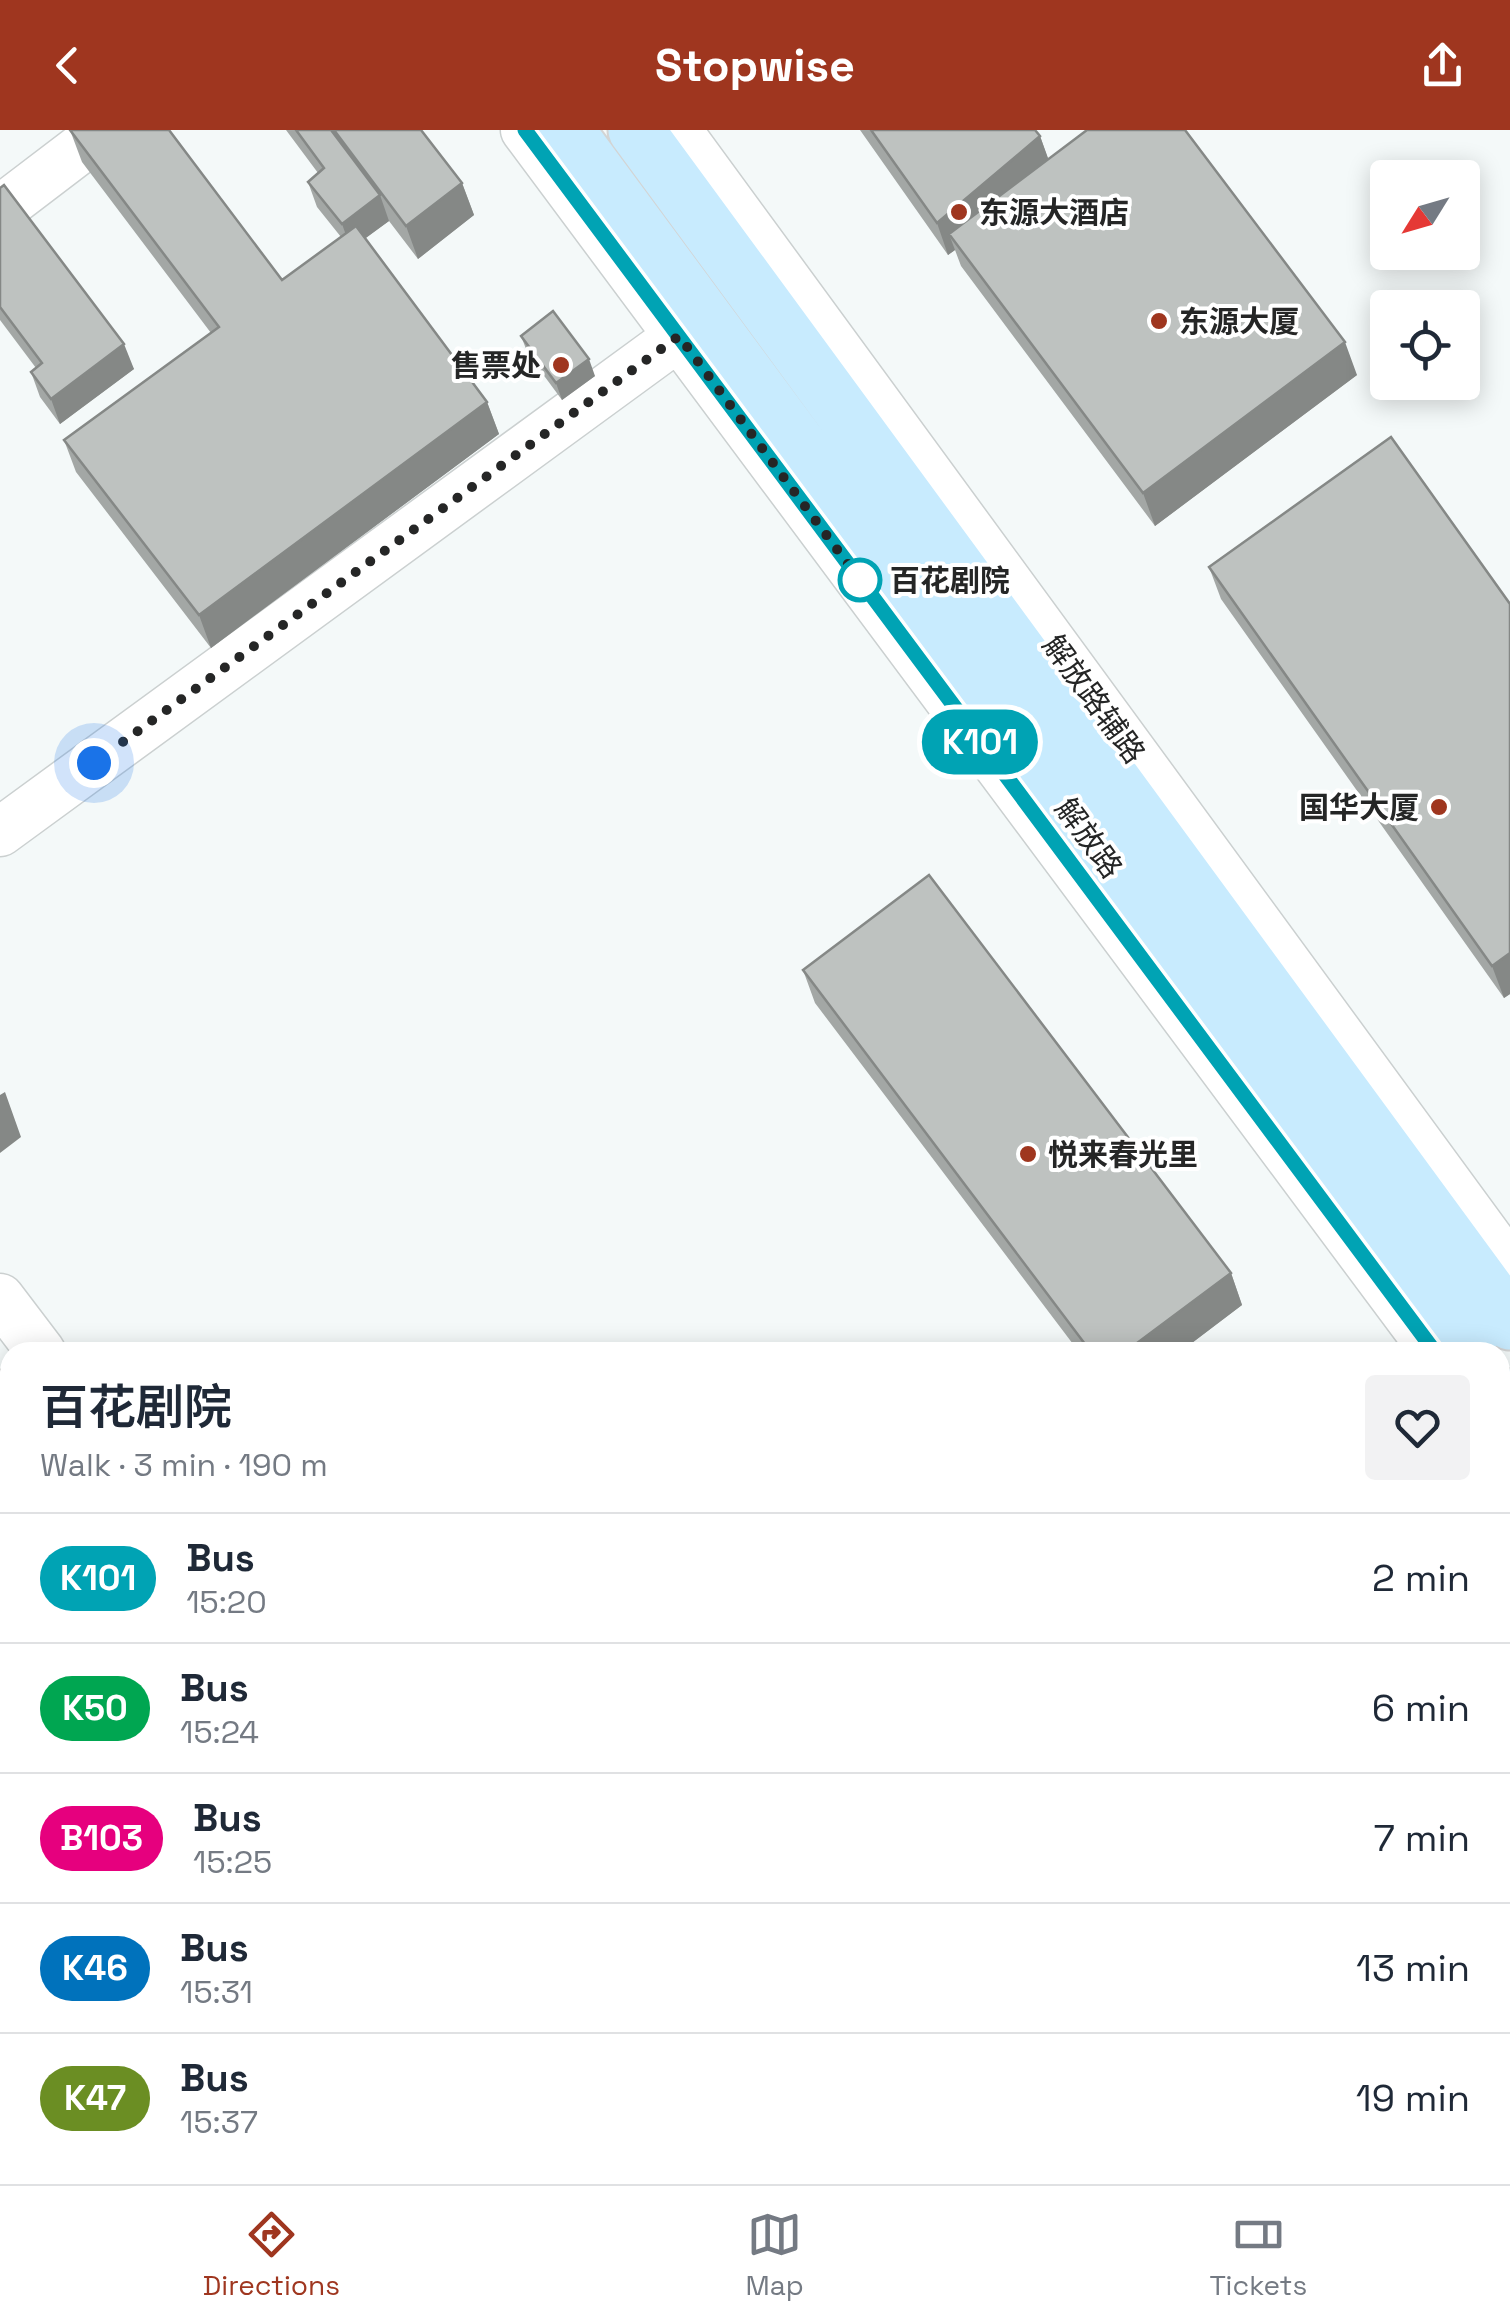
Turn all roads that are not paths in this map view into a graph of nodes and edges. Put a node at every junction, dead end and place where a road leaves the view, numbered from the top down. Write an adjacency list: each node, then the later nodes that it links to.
1 (106, 130): 6 (street)
2 (525, 130): 7 (street)
3 (566, 130): 14 (main road, 解放路)
4 (636, 130): 11 (main road, 解放路)
5 (676, 130): 9 (street, 解放路辅路)
6 (0, 210)
7 (679, 336): 8 (street); 13 (street)
8 (0, 832)
9 (1510, 1268)
10 (0, 1298): 12 (street)
11 (1510, 1322)
12 (33, 1342)
13 (1428, 1342)
14 (1462, 1342)

